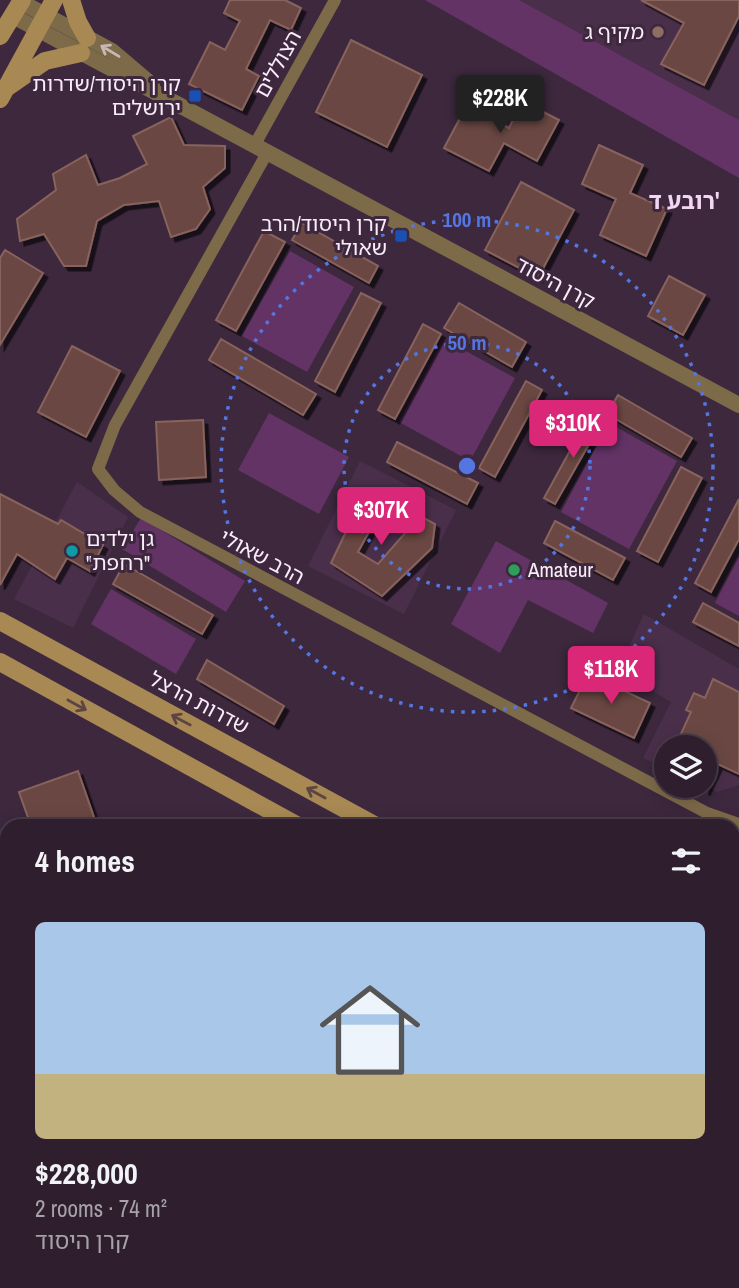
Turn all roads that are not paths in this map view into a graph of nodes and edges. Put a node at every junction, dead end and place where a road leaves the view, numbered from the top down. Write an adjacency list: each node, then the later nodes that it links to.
1 (71, 0): 6 (main road)
2 (335, 0): 8 (street, הצוללים)
3 (15, 5): 4 (street, קרן היסוד); 5 (main road)
4 (46, 15): 6 (street, קרן היסוד); 7 (main road)
5 (0, 36)
6 (84, 46): 7 (main road); 8 (street, קרן היסוד)
7 (3, 94)
8 (260, 149): 9 (street, קרן היסוד); 14 (street, הרב שאולי)
9 (739, 405)
10 (0, 621): 13 (main road, שדרות הרצל, one-way to 10)
11 (0, 662): 12 (main road, one-way to 12)
12 (285, 819)
13 (363, 819)
14 (724, 819)

